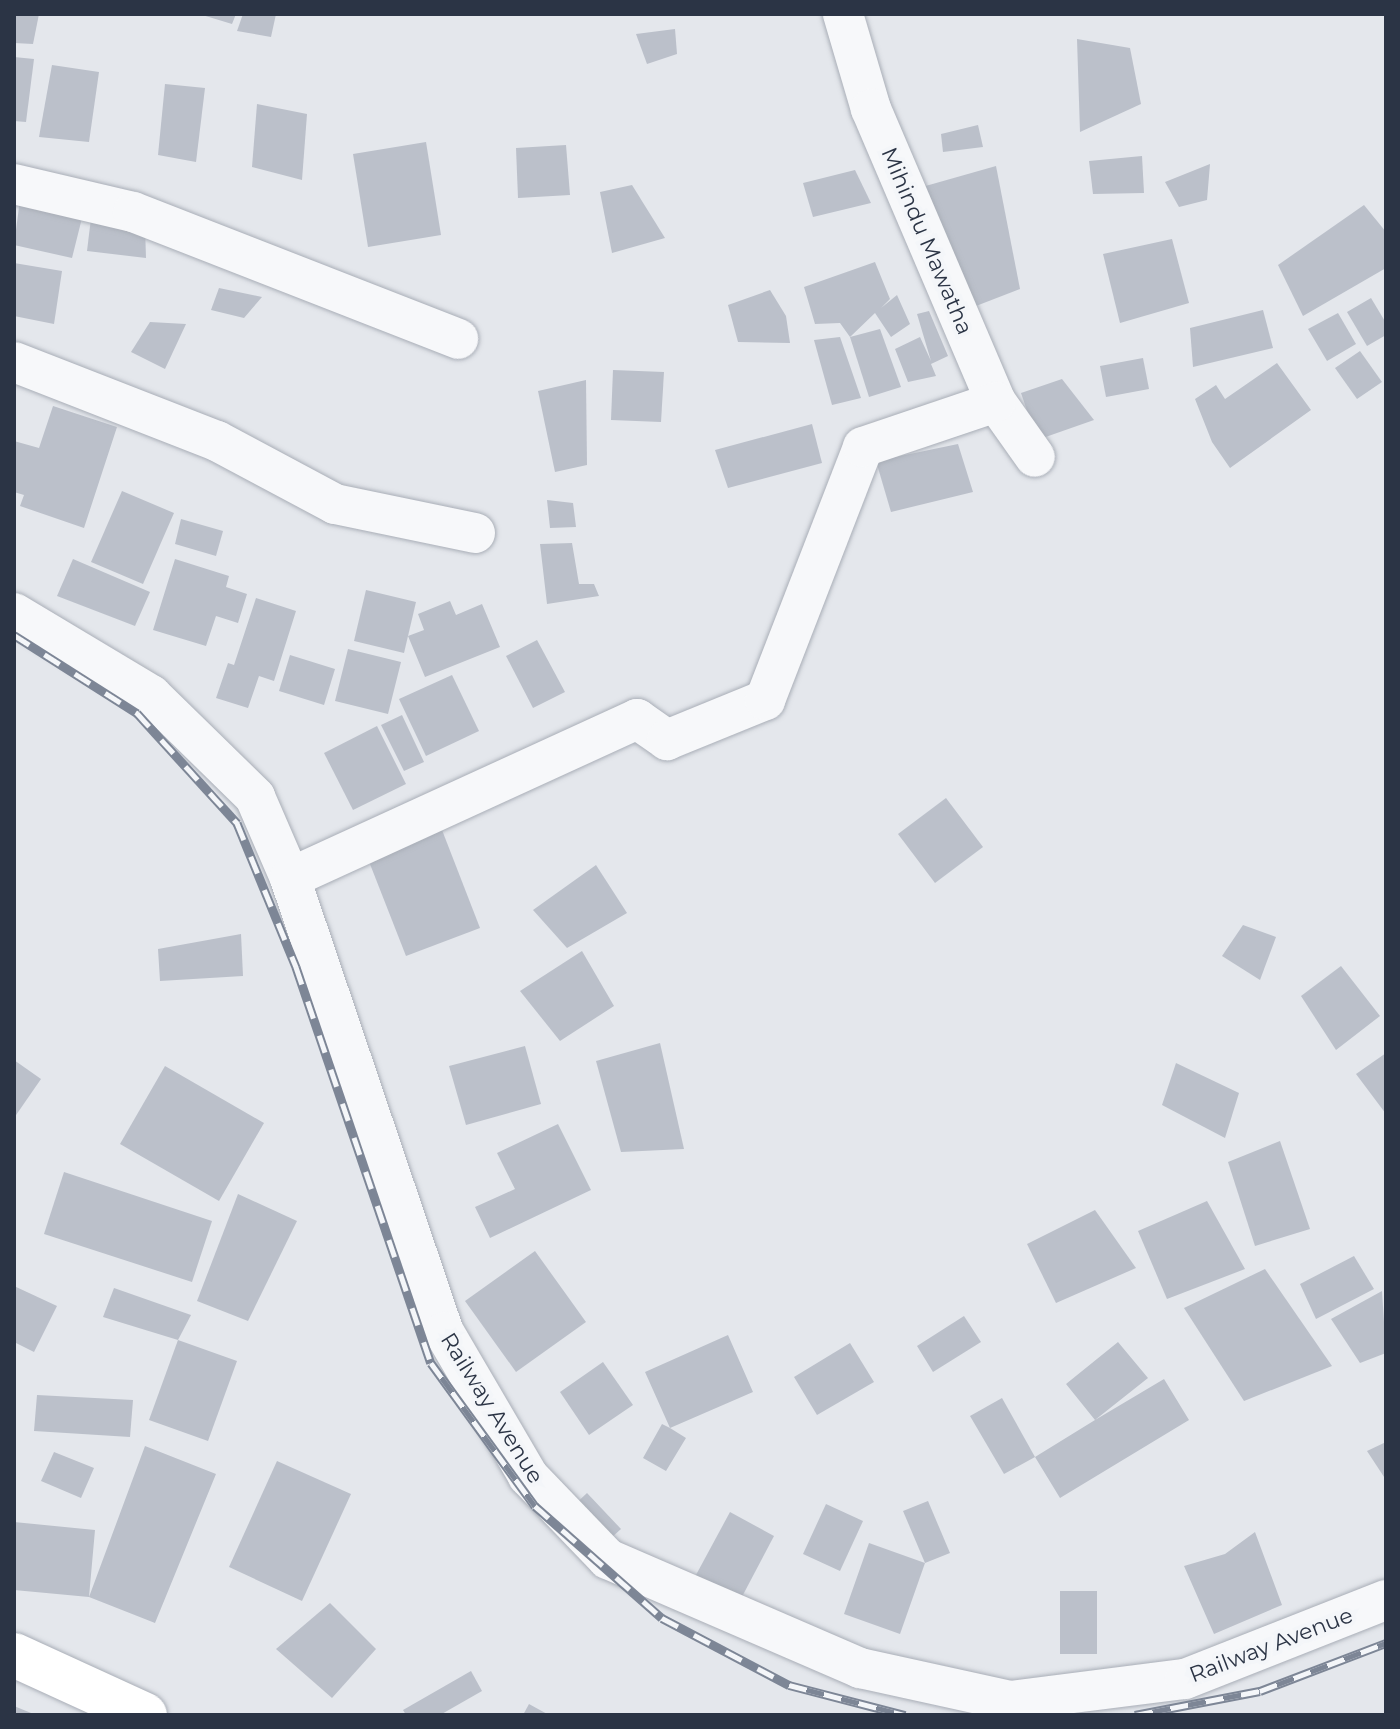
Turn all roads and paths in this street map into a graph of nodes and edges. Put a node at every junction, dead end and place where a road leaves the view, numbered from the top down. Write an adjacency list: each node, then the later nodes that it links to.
1 (843, 14): 5 (street, Mihindu Mawatha)
2 (14, 184): 3 (street)
3 (458, 339)
4 (14, 362): 7 (street)
5 (996, 402): 6 (street, Mihindu Mawatha); 9 (street)
6 (1035, 457)
7 (475, 533)
8 (14, 613): 9 (street, Railway Avenue)
9 (290, 878): 10 (street, Railway Avenue)
10 (1386, 1600)
11 (14, 1655): 12 (street)
12 (145, 1715)

